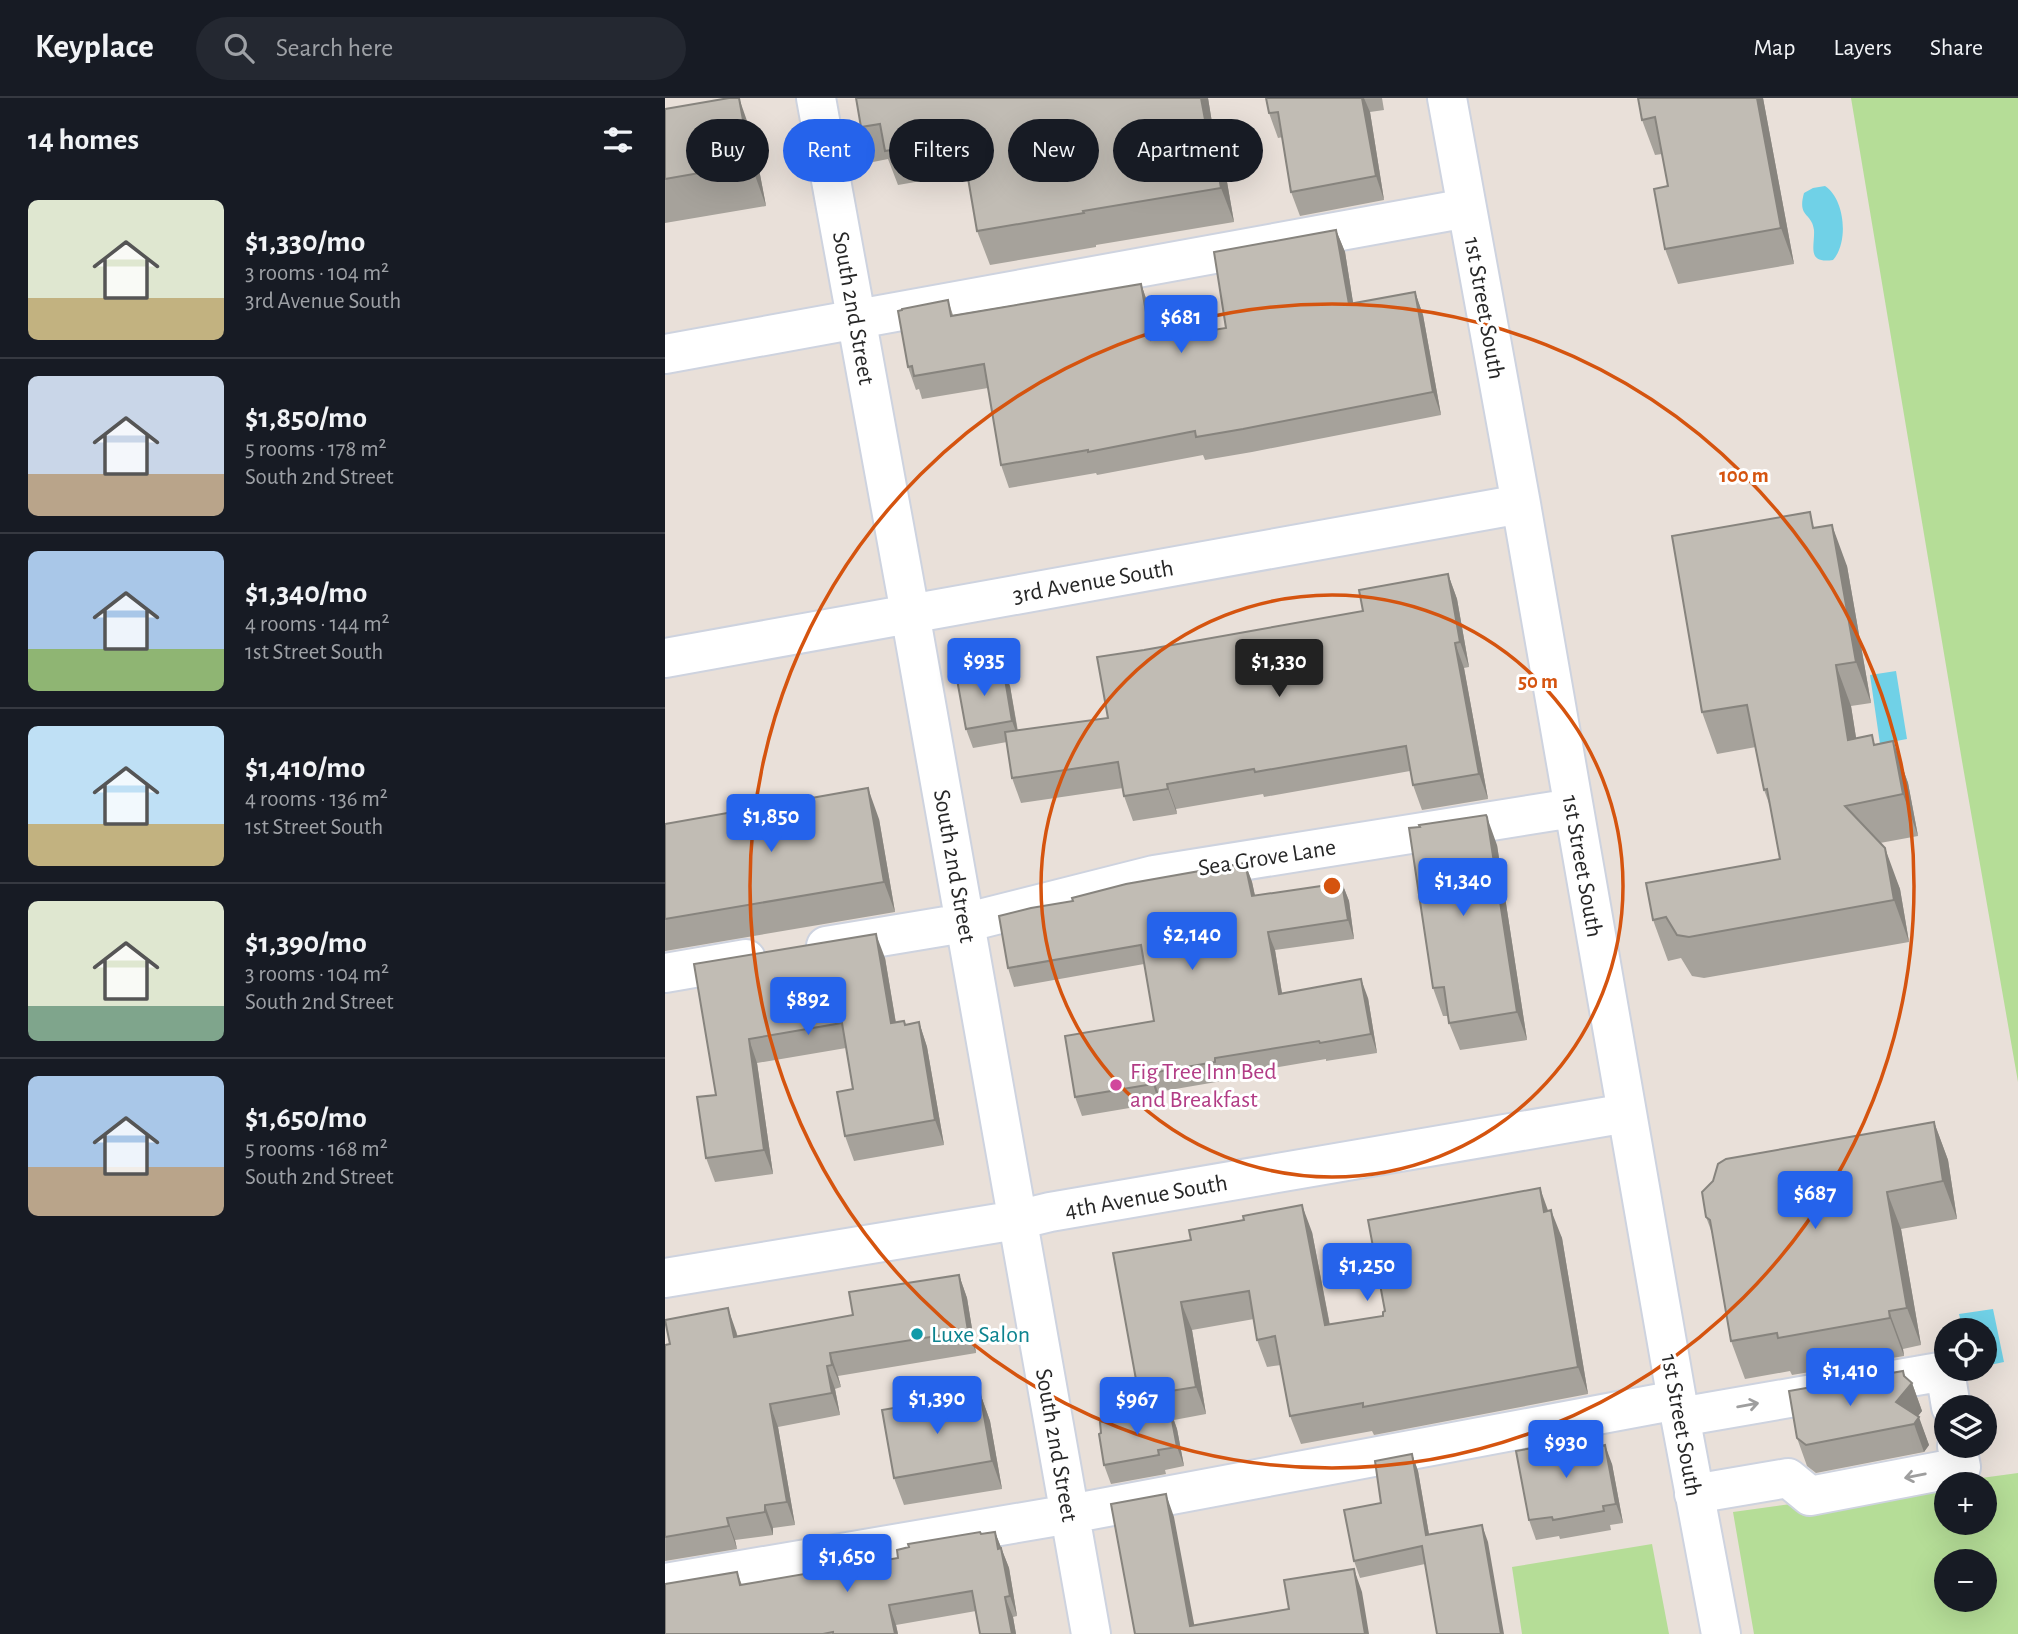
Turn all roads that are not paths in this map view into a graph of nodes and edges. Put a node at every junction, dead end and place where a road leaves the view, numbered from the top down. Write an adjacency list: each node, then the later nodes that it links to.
1 (816, 98): 4 (street, South 2nd Street)
2 (1447, 98): 3 (street, 1st Street South)
3 (1467, 208): 4 (street); 6 (street, 1st Street South)
4 (856, 319): 5 (street); 7 (street, South 2nd Street)
5 (665, 354)
6 (1521, 504): 7 (street, 3rd Avenue South); 9 (street, 1st Street South)
7 (910, 614): 8 (street, 3rd Avenue South); 10 (street, South 2nd Street)
8 (665, 658)
9 (1573, 808): 10 (street, Sea Grove Lane); 12 (street, 1st Street South)
10 (964, 923): 11 (street, Sea Grove Lane); 13 (street, South 2nd Street)
11 (665, 973)
12 (1627, 1113): 13 (street, 4th Avenue South); 16 (street, 1st Street South)
13 (1017, 1220): 14 (street, 4th Avenue South); 19 (street, South 2nd Street)
14 (665, 1278)
15 (1949, 1395): 16 (street, one-way to 15)
16 (1679, 1408): 18 (street, 1st Street South); 19 (street)
17 (1960, 1458): 18 (street, one-way to 18)
18 (1694, 1494): 22 (street, 1st Street South)
19 (1070, 1514): 20 (street); 21 (street, South 2nd Street)
20 (665, 1583)
21 (1091, 1634)
22 (1721, 1634)

